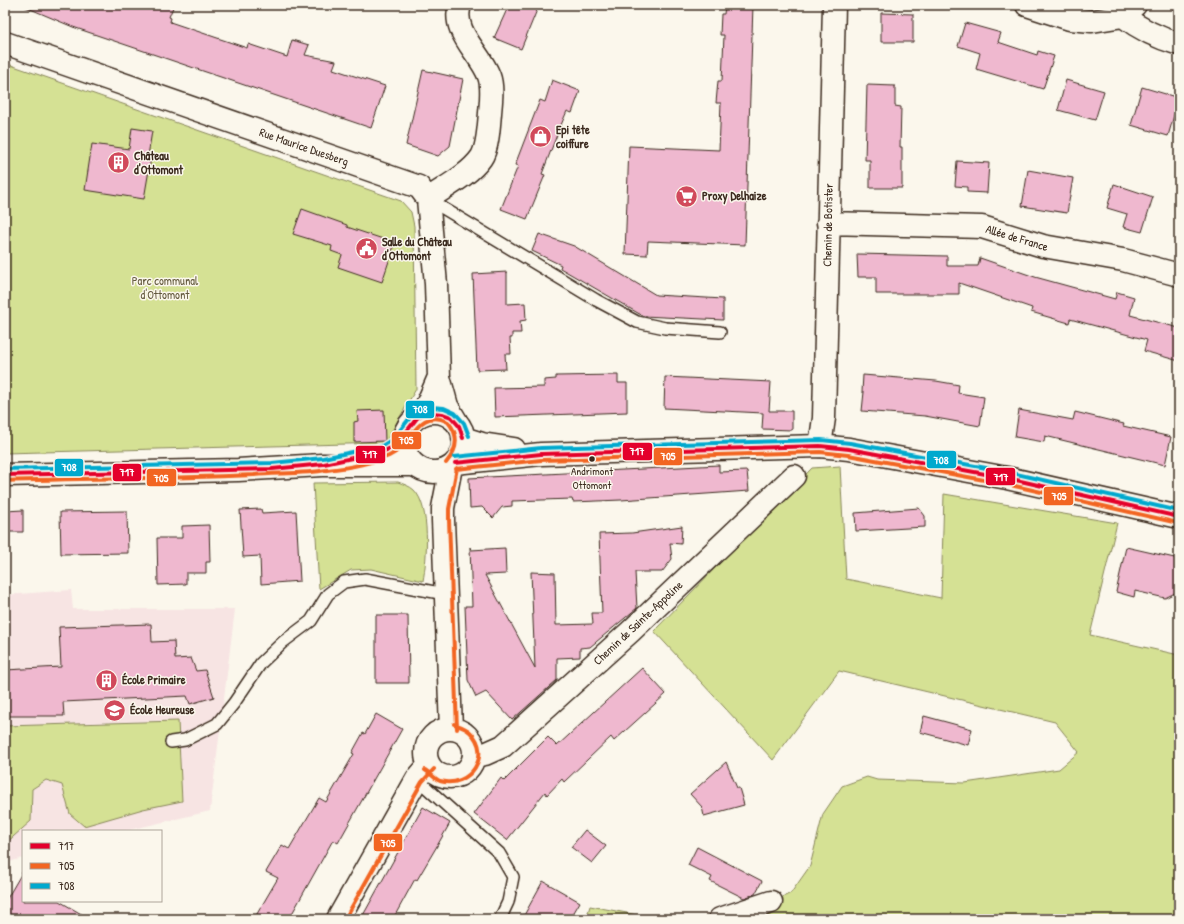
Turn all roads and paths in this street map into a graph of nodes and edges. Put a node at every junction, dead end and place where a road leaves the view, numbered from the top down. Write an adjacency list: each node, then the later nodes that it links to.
1 (460, 5): 7 (street)
2 (834, 5): 8 (street, Chemin de Botister)
3 (1027, 5): 4 (street)
4 (1129, 11): 6 (street)
5 (5, 43): 7 (street, Rue Maurice Duesberg)
6 (1179, 44)
7 (428, 199): 10 (lane); 11 (street)
8 (828, 223): 9 (street, Allée de France); 15 (street, Chemin de Botister)
9 (1179, 275)
10 (720, 332)
11 (439, 377): 12 (street); 13 (street)
12 (424, 414): 13 (street); 14 (street)
13 (460, 430): 16 (street); 18 (street)
14 (405, 435): 17 (street); 19 (street)
15 (820, 446): 16 (street); 23 (street)
16 (541, 454): 18 (street)
17 (322, 465): 19 (street); 20 (street)
18 (453, 465): 19 (street); 22 (street)
19 (417, 467): 22 (street)
20 (5, 475)
21 (794, 476): 27 (street, Chemin de Sainte-Appoline)
22 (443, 508): 24 (street)
23 (1179, 517)
24 (445, 594): 25 (street); 26 (lane)
25 (451, 729): 27 (street); 28 (street)
26 (171, 742)
27 (474, 756): 28 (street)
28 (423, 772): 30 (street); 31 (lane)
29 (771, 902): 32 (street)
30 (338, 919)
31 (500, 919)
32 (720, 919)

